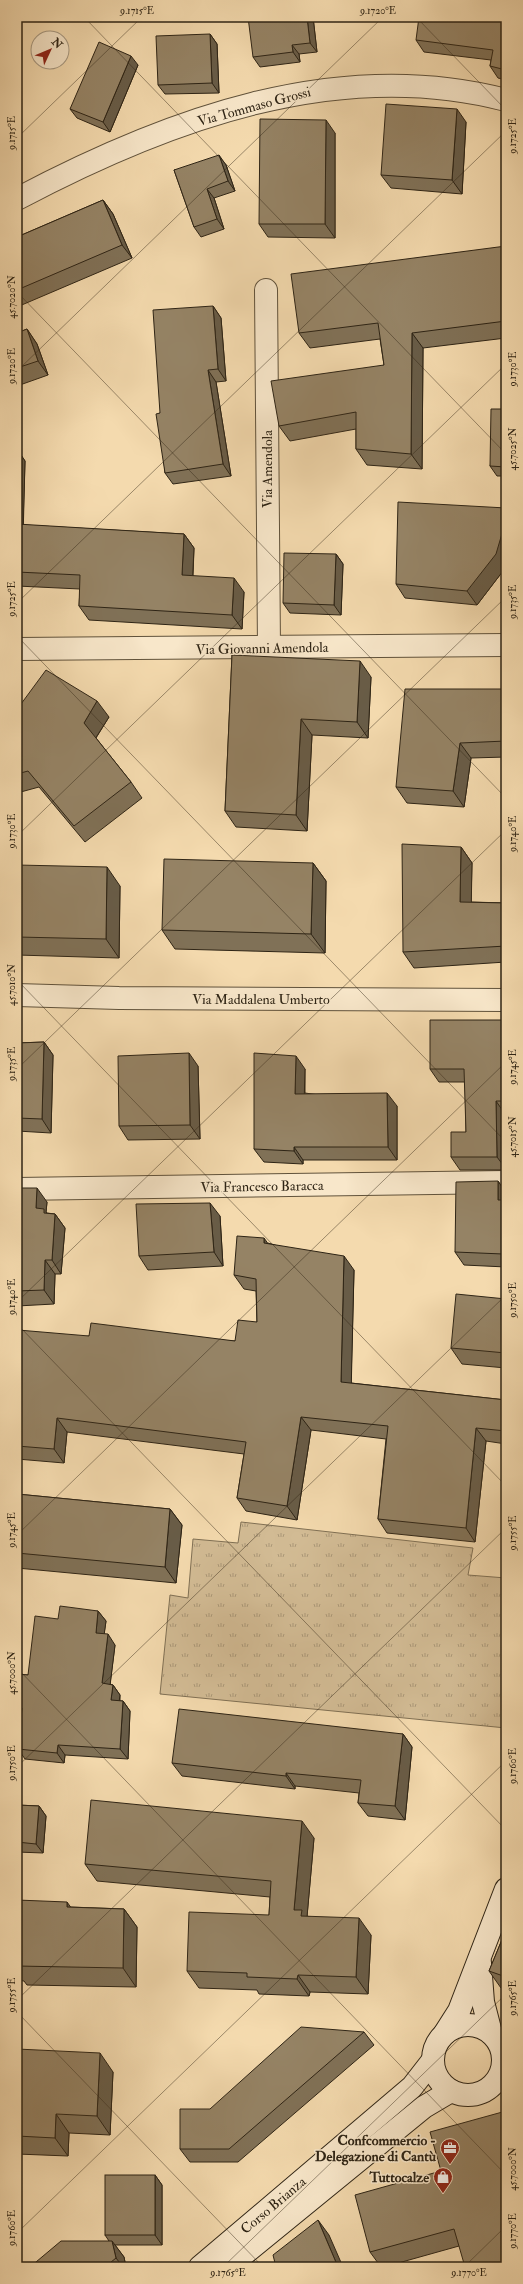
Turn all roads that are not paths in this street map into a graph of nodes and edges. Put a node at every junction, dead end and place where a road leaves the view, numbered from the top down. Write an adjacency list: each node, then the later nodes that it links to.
1 (506, 100): 2 (street, Via Tommaso Grossi)
2 (17, 199)
3 (266, 290): 5 (street, Via Amendola)
4 (506, 645): 5 (street, Via Giovanni Amendola)
5 (269, 648): 6 (street, Via Giovanni Amendola)
6 (17, 649)
7 (17, 995): 8 (street, Via Maddalena Umberto)
8 (506, 1000)
9 (506, 1182): 10 (street, Via Francesco Baracca)
10 (17, 1189)
11 (506, 1889): 12 (street)
12 (480, 1954): 13 (street); 14 (street)
13 (445, 2033): 14 (street); 15 (street)
14 (498, 2040): 16 (street)
15 (432, 2060): 16 (street); 17 (street, Corso Brianza)
16 (451, 2091): 18 (street, Corso Brianza)
17 (200, 2267)
18 (228, 2267)

